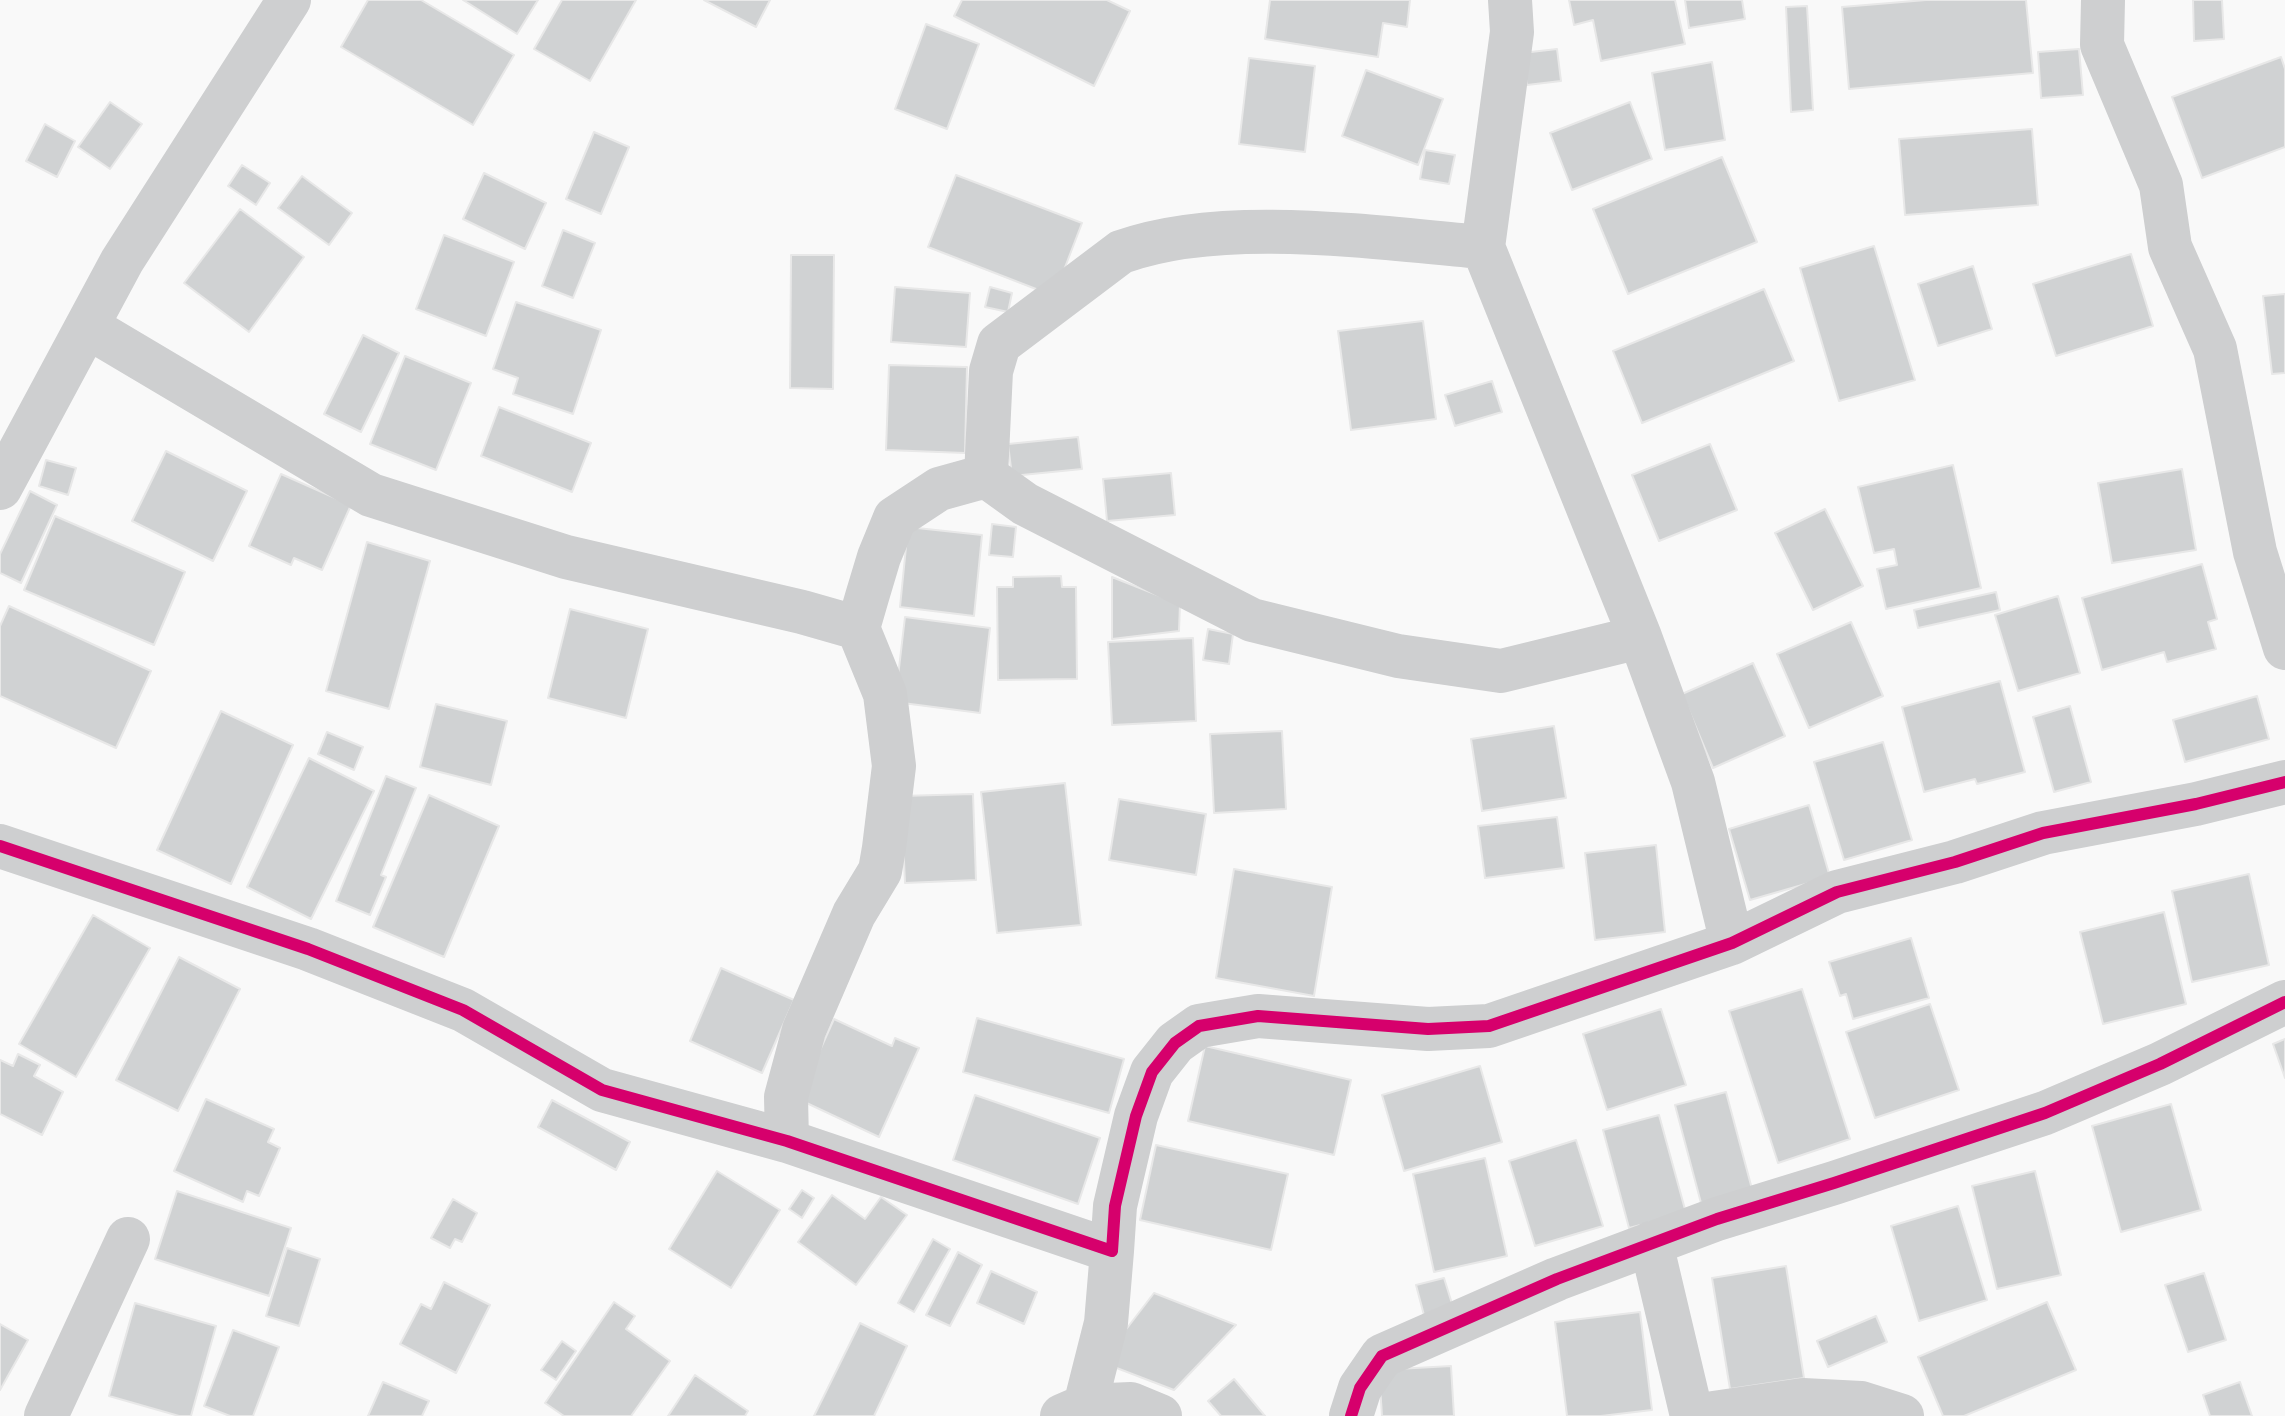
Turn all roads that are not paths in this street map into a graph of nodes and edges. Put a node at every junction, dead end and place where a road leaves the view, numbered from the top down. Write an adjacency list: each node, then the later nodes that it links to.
1 (289, 0): 5 (street)
2 (1510, 0): 4 (street)
3 (2103, 0): 10 (street)
4 (1483, 247): 6 (street); 9 (street)
5 (88, 327): 7 (street); 8 (street)
6 (986, 476): 8 (street); 9 (street)
7 (0, 488)
8 (858, 628): 15 (street)
9 (1640, 637): 13 (street)
10 (2285, 648)
11 (2285, 782): 13 (street)
12 (0, 846): 15 (street)
13 (1732, 943): 18 (street)
14 (2285, 1002): 17 (street)
15 (787, 1141): 18 (street)
16 (128, 1239): 20 (street)
17 (1651, 1243): 22 (street); 23 (street)
18 (1112, 1251): 19 (street)
19 (1074, 1411): 21 (street)
20 (46, 1416)
21 (1160, 1416)
22 (1351, 1416)
23 (1692, 1416): 24 (street)
24 (1902, 1416)

